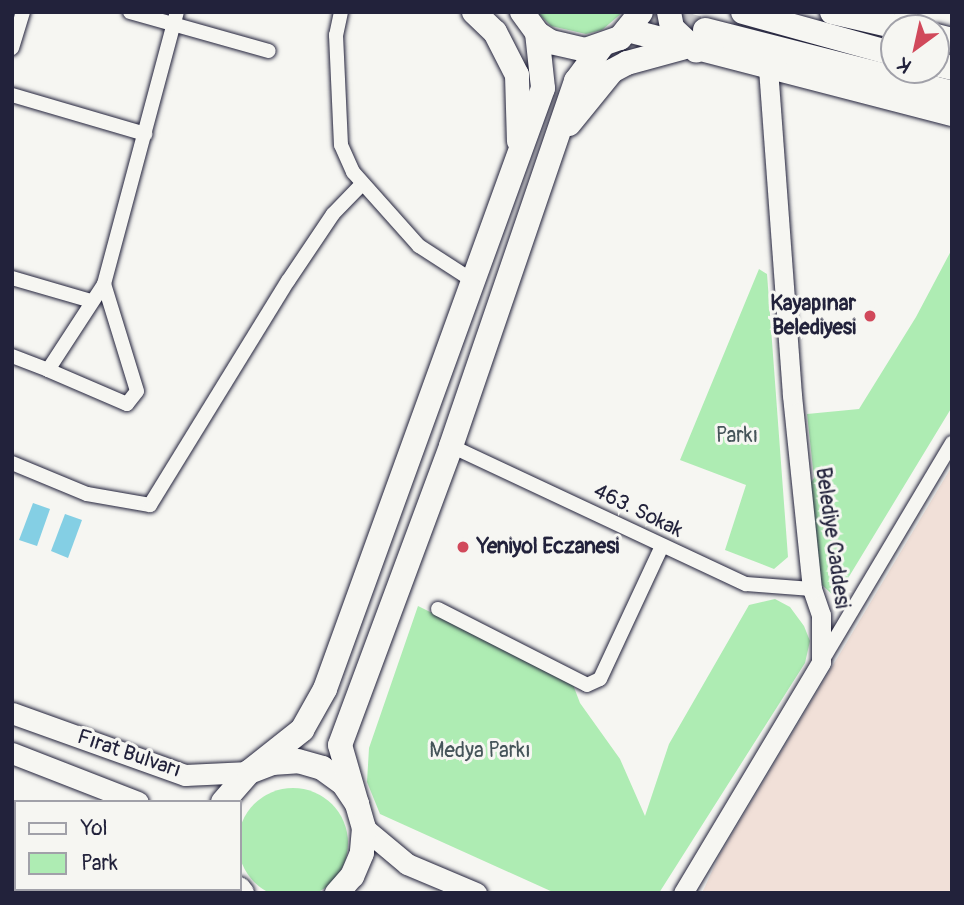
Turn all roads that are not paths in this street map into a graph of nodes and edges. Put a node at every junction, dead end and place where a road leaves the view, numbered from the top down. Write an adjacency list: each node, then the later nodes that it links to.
1 (23, 12): 15 (street)
2 (130, 12): 9 (street)
3 (341, 12): 25 (street)
4 (474, 12): 23 (highway)
5 (522, 12): 12 (highway)
6 (669, 12): 13 (highway)
7 (743, 12): 16 (highway)
8 (832, 12): 11 (highway)
9 (176, 19): 17 (street); 22 (street)
10 (634, 21): 13 (highway); 14 (highway)
11 (880, 23)
12 (537, 33): 14 (highway); 23 (highway)
13 (695, 43): 18 (highway); 19 (highway); 24 (highway)
14 (602, 46): 24 (highway)
15 (12, 48)
16 (880, 50)
17 (269, 51)
18 (768, 68): 21 (highway); 36 (street, Belediye Caddesi)
19 (952, 93)
20 (12, 95): 22 (street)
21 (952, 114)
22 (145, 134): 28 (street)
23 (519, 156): 27 (highway)
24 (549, 158): 33 (highway)
25 (362, 184): 27 (street); 34 (street)
26 (12, 278): 29 (street)
27 (470, 279): 41 (highway)
28 (104, 284): 29 (street); 31 (street)
29 (91, 301): 31 (street)
30 (12, 356): 31 (street)
31 (48, 370)
32 (952, 443): 38 (street)
33 (452, 446): 35 (street, 463. Sokak); 44 (highway)
34 (12, 463)
35 (662, 546): 36 (street, 463. Sokak); 37 (street)
36 (812, 589): 38 (street, Belediye Caddesi)
37 (438, 609)
38 (821, 662): 48 (street)
39 (12, 713): 41 (main road, Fırat Bulvarı)
40 (12, 753): 42 (main road, Fırat Bulvarı)
41 (249, 772): 43 (highway); 44 (highway)
42 (133, 800)
43 (225, 800)
44 (357, 804): 45 (highway)
45 (364, 828): 46 (highway); 47 (main road)
46 (337, 893)
47 (476, 893)
48 (683, 893)

